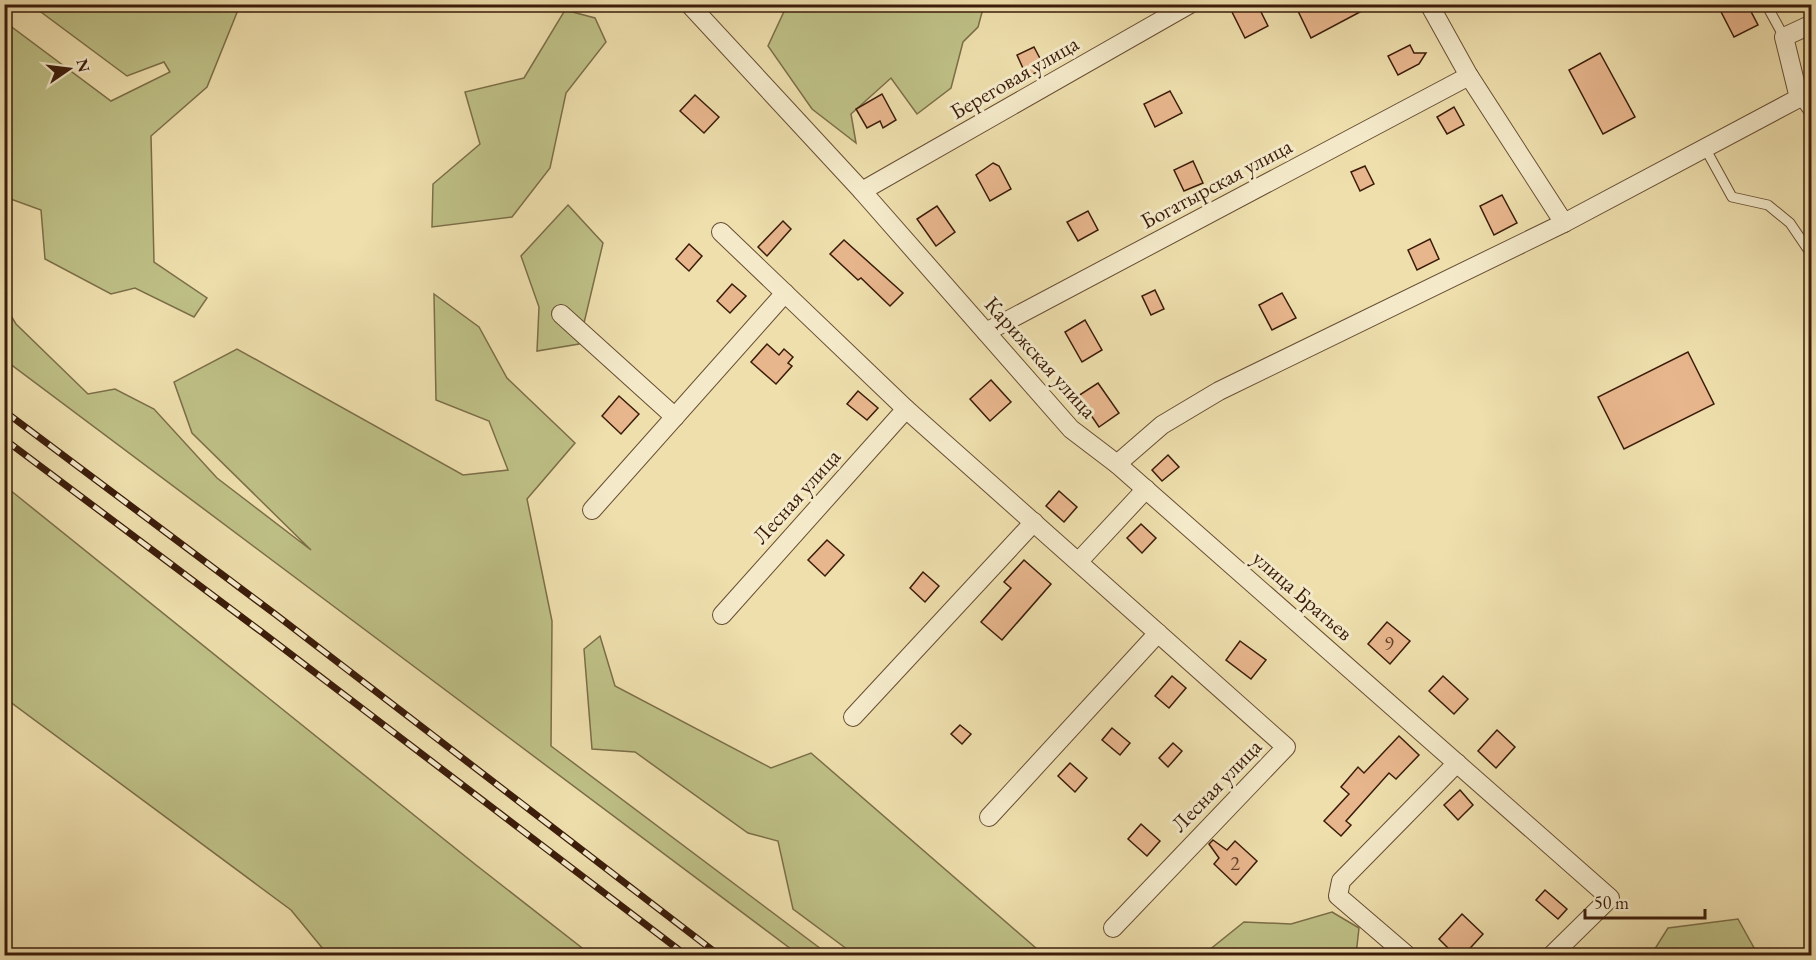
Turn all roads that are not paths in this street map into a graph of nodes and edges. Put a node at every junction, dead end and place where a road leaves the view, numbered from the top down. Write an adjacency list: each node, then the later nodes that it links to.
1 (689, 4): 11 (street, Карижская улица)
2 (1190, 4): 11 (street, Береговая улица)
3 (1429, 4): 7 (street)
4 (1766, 4): 6 (lane)
5 (1812, 24): 6 (street)
6 (1784, 37): 8 (street)
7 (1469, 76): 12 (street); 17 (street, Богатырская улица)
8 (1799, 98): 9 (lane); 10 (street)
9 (1812, 116)
10 (1705, 148): 12 (street); 14 (lane)
11 (862, 191): 17 (street, Карижская улица)
12 (1564, 223): 20 (street)
13 (721, 232): 15 (street, Лесная улица)
14 (1809, 251)
15 (785, 293): 18 (street, Лесная улица); 19 (street)
16 (561, 314): 19 (street)
17 (986, 333): 20 (street, Карижская улица)
18 (906, 409): 23 (street, Лесная улица); 25 (street, Лесная улица)
19 (675, 417): 22 (street)
20 (1117, 464): 21 (street, улица Братьев)
21 (1146, 489): 24 (street); 28 (street, улица Братьев)
22 (592, 510)
23 (1034, 522): 24 (street, Лесная улица); 27 (street)
24 (1079, 561): 26 (street, Лесная улица)
25 (722, 615)
26 (1158, 633): 29 (street); 30 (street, Лесная улица)
27 (853, 717)
28 (1457, 763): 31 (street); 32 (street, улица Братьев)
29 (989, 816)
30 (1113, 928)
31 (1408, 956)
32 (1551, 956)

